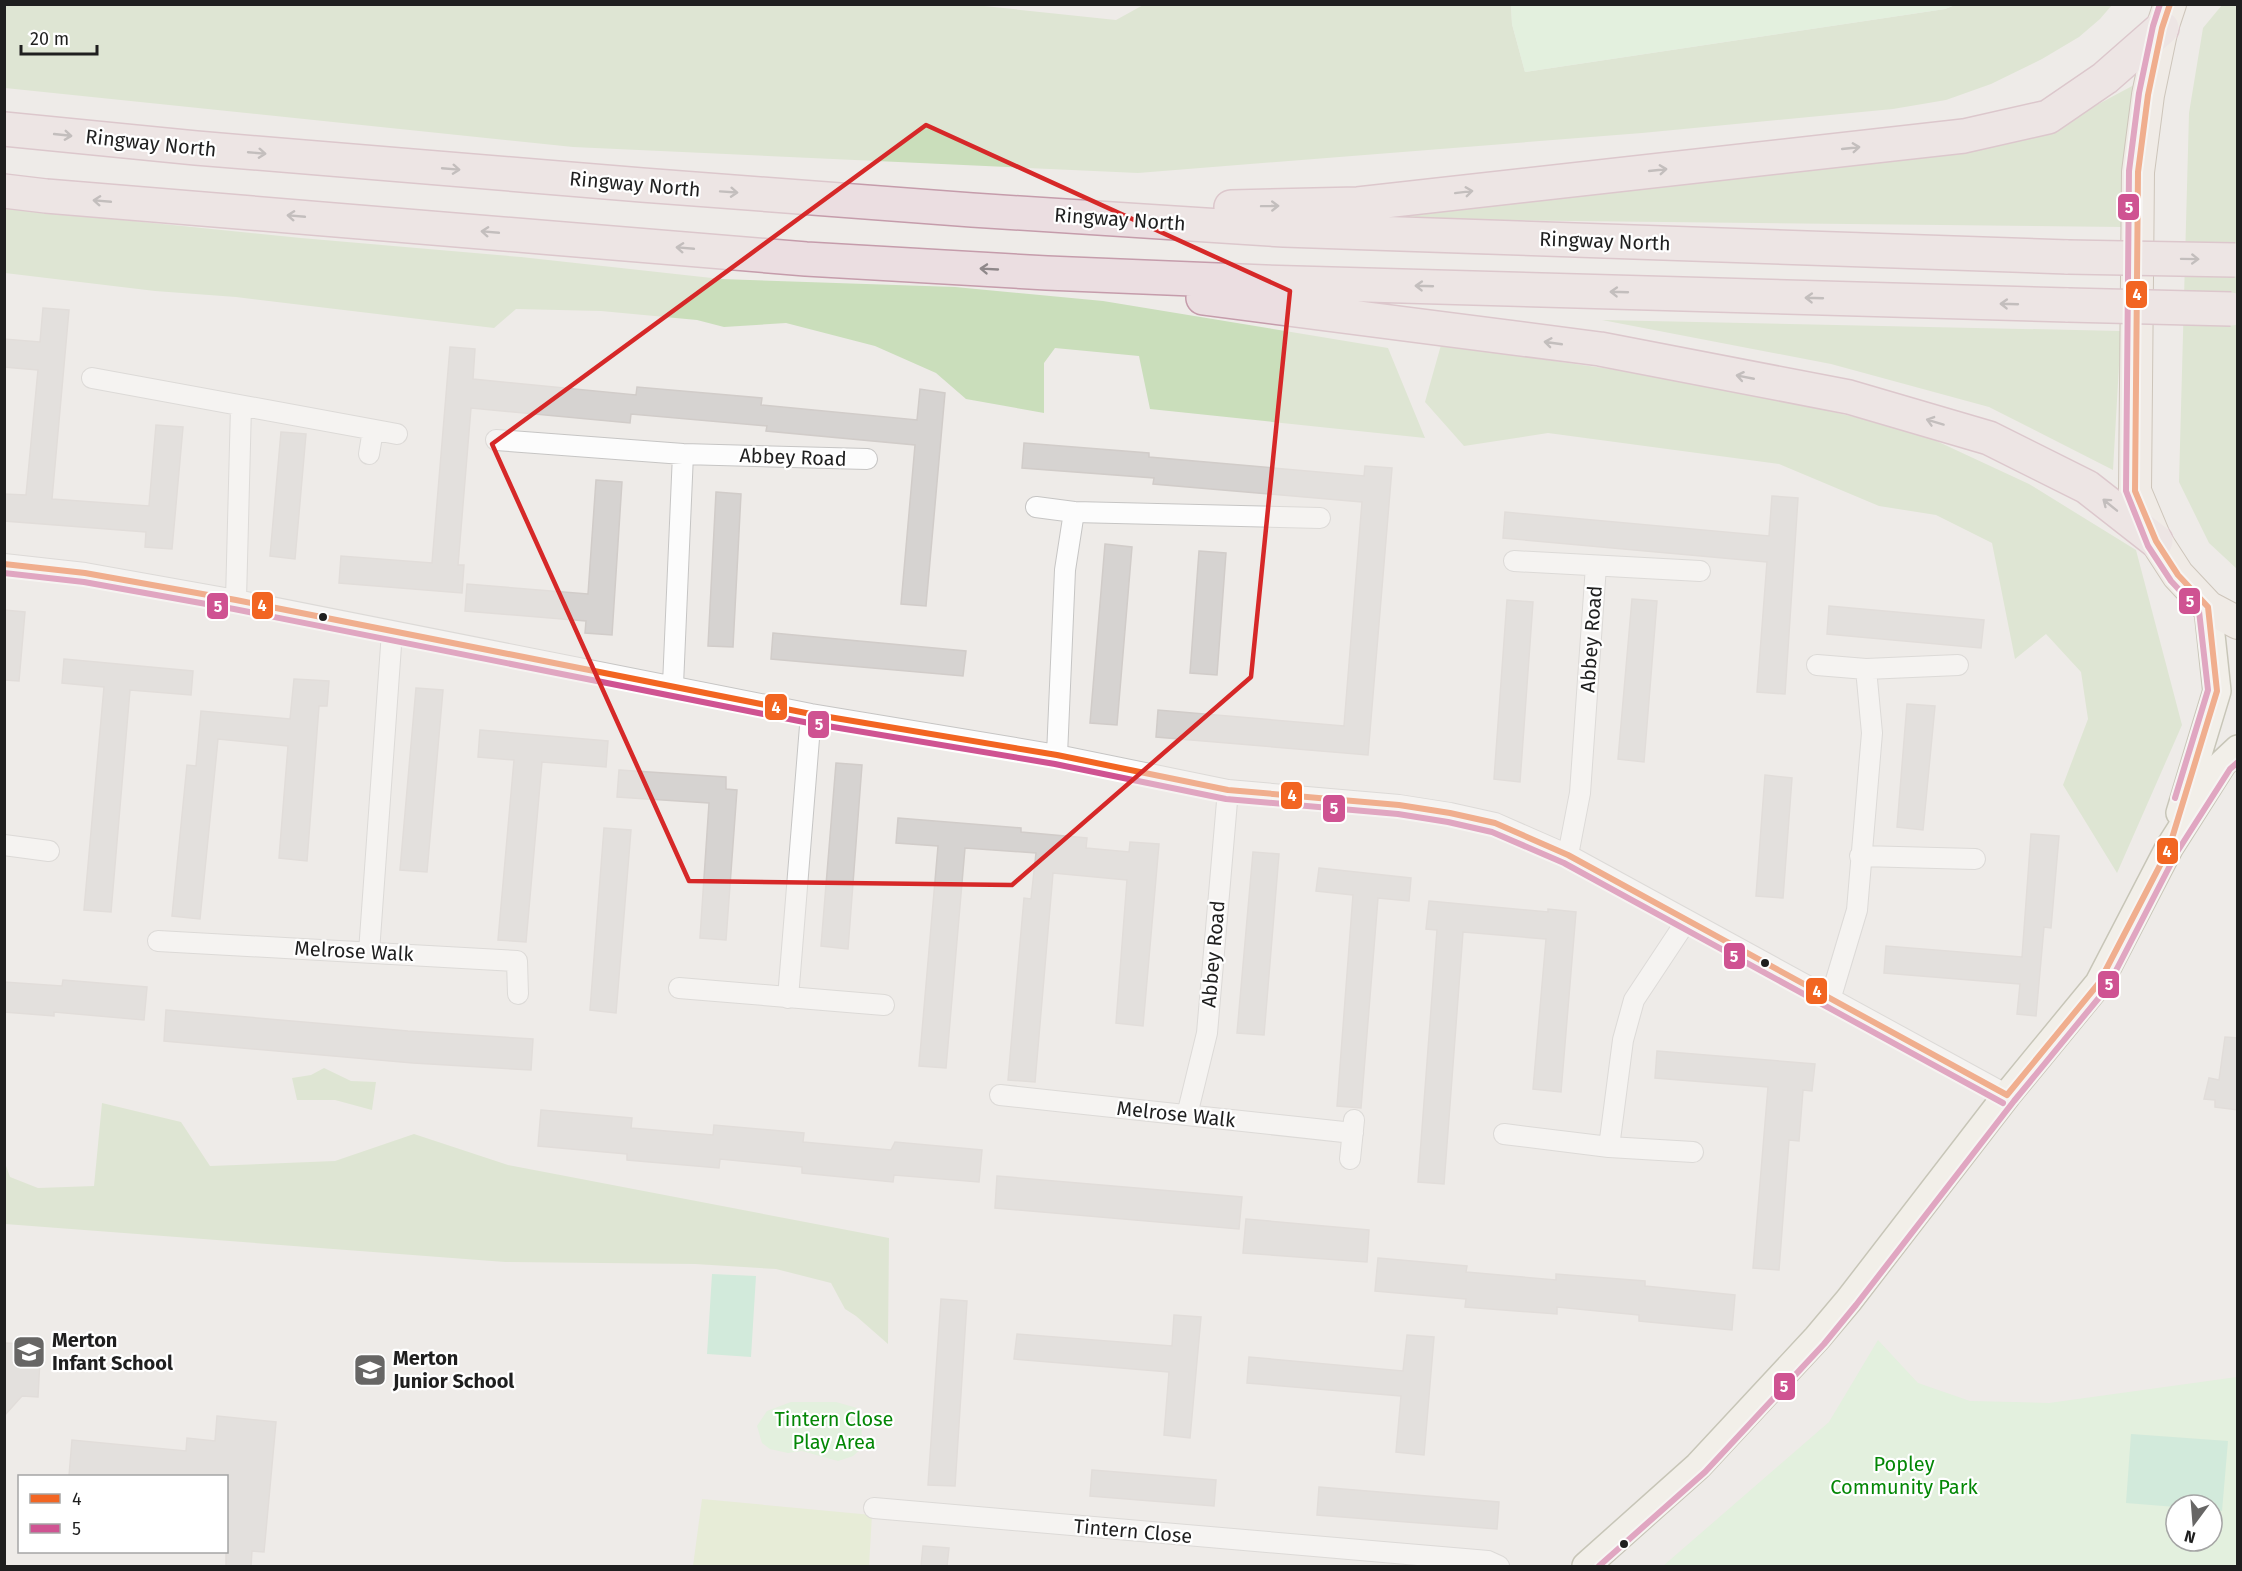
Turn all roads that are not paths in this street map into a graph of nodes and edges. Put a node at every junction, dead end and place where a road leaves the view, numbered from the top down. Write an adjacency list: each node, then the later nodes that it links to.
1 (2166, 16): 4 (highway, one-way to 1); 19 (main road)
2 (4, 129): 4 (highway, Ringway North, one-way to 4)
3 (4, 191): 6 (highway, one-way to 3)
4 (1086, 217): 5 (highway, Ringway North, one-way to 5, bridge)
5 (2236, 260)
6 (1047, 273): 7 (highway, one-way to 6, bridge); 19 (highway, one-way to 6)
7 (2235, 309)
8 (92, 378): 9 (street)
9 (241, 406): 10 (street); 24 (street)
10 (373, 430): 11 (street); 13 (street)
11 (397, 434)
12 (496, 440): 14 (street, Abbey Road)
13 (369, 454)
14 (683, 454): 15 (street, Abbey Road); 31 (street)
15 (867, 459)
16 (1036, 507): 17 (street)
17 (1074, 512): 18 (street); 34 (street)
18 (1320, 518)
19 (2156, 541): 25 (main road)
20 (1514, 561): 22 (street, Abbey Road)
21 (4, 564): 24 (street)
22 (1596, 566): 23 (street, Abbey Road); 39 (street, Abbey Road)
23 (1700, 571)
24 (237, 600): 27 (street)
25 (2208, 608): 26 (main road); 37 (street)
26 (2238, 623)
27 (392, 632): 31 (street); 44 (street)
28 (1817, 664): 30 (street)
29 (1958, 665): 30 (street)
30 (1866, 669): 40 (street)
31 (673, 685): 32 (street)
32 (811, 714): 34 (street); 47 (street)
33 (2238, 749): 37 (street)
34 (1057, 755): 35 (street)
35 (1228, 790): 39 (street); 52 (street, Abbey Road)
36 (4, 845): 38 (street)
37 (2169, 848): 51 (street)
38 (49, 851)
39 (1568, 855): 42 (street)
40 (1860, 856): 41 (street); 48 (street)
41 (1976, 859)
42 (1687, 920): 48 (street); 54 (street)
43 (158, 941): 44 (street, Melrose Walk)
44 (369, 952): 46 (street, Melrose Walk)
45 (680, 988): 47 (street)
46 (518, 994)
47 (788, 998): 49 (street)
48 (1830, 1000): 51 (street)
49 (884, 1005)
50 (1000, 1095): 52 (street, Melrose Walk)
51 (2007, 1095): 59 (street)
52 (1187, 1115): 56 (street, Melrose Walk)
53 (1504, 1134): 54 (street)
54 (1609, 1147): 55 (street)
55 (1693, 1152)
56 (1350, 1159)
57 (874, 1508): 58 (street, Tintern Close)
58 (1499, 1566)
59 (1587, 1566)

